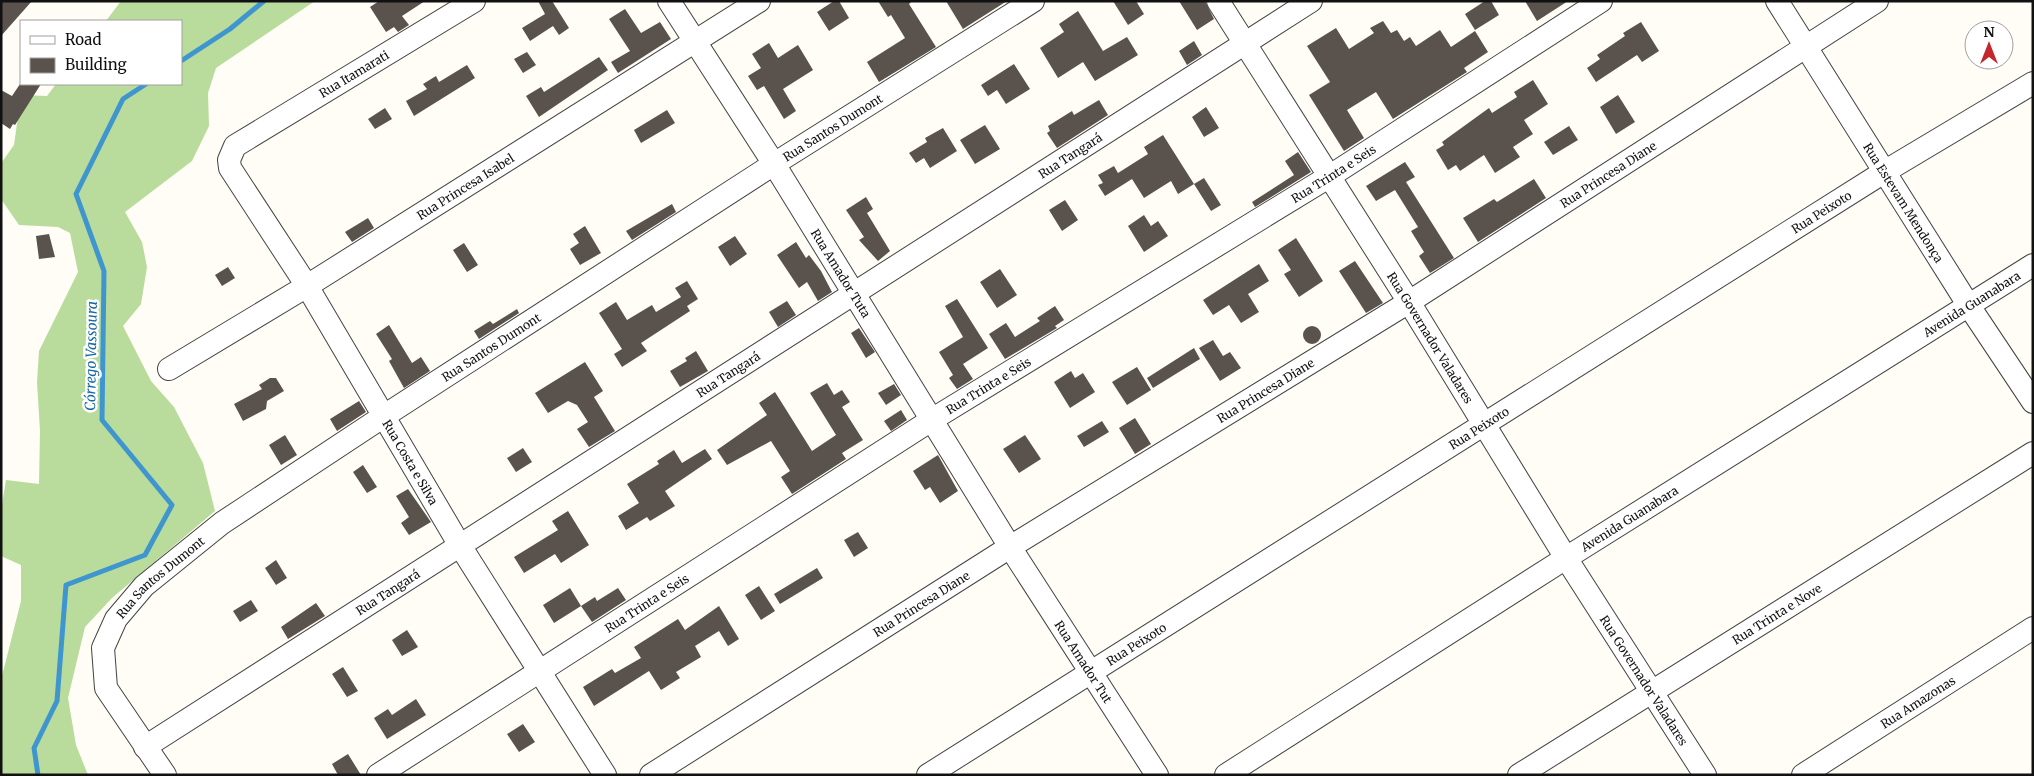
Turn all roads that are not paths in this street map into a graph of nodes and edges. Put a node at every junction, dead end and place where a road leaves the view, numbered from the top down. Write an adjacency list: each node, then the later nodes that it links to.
1 (474, 1): 14 (street, Rua Itamarati)
2 (669, 1): 10 (street, Rua Amador Tuta)
3 (760, 1): 10 (street, Rua Princesa Isabel)
4 (1033, 1): 15 (street, Rua Santos Dumont)
5 (1218, 1): 11 (street, Rua Governador Valadares)
6 (1312, 1): 11 (street, Rua Tangará)
7 (1601, 1): 17 (street, Rua Trinta e Seis)
8 (1777, 1): 12 (street, Rua Estevam Mendonça)
9 (1877, 1): 12 (street, Rua Princesa Diane)
10 (695, 43): 15 (street, Rua Amador Tuta); 19 (street, Rua Princesa Isabel)
11 (1244, 43): 17 (street, Rua Governador Valadares); 20 (street, Rua Tangará)
12 (1806, 46): 16 (street, Rua Estevam Mendonça); 21 (street, Rua Princesa Diane)
13 (2033, 83): 16 (street, Rua Peixoto)
14 (235, 146): 19 (street, Rua Costa e Silva)
15 (774, 164): 20 (street, Rua Amador Tuta); 25 (street, Rua Santos Dumont)
16 (1884, 172): 22 (street, Rua Estevam Mendonça); 27 (street, Rua Peixoto)
17 (1330, 176): 21 (street, Rua Governador Valadares); 26 (street, Rua Trinta e Seis)
18 (2033, 265): 22 (street, Avenida Guanabara)
19 (307, 286): 23 (street, Rua Princesa Isabel); 25 (street, Rua Costa e Silva)
20 (854, 295): 26 (street, Rua Amador Tuta); 29 (street, Rua Tangará)
21 (1409, 302): 27 (street, Rua Governador Valadares); 30 (street, Rua Princesa Diane)
22 (1969, 306): 24 (street, Rua Estevam Mendonça); 31 (street, Avenida Guanabara)
23 (170, 369)
24 (2033, 402)
25 (384, 416): 29 (street, Rua Costa e Silva); 36 (street, Rua Santos Dumont)
26 (933, 419): 30 (street, Rua Amador Tuta); 33 (street, Rua Trinta e Seis)
27 (1484, 422): 31 (street, Rua Governador Valadares); 34 (street, Rua Peixoto)
28 (2033, 453): 35 (street, Rua Trinta e Nove)
29 (459, 544): 33 (street, Rua Costa e Silva); 36 (street, Rua Tangará)
30 (1010, 547): 34 (street, Rua Amador Tut); 40 (street, Rua Princesa Diane)
31 (1566, 558): 35 (street, Rua Governador Valadares); 43 (street, Avenida Guanabara)
32 (2033, 628): 46 (street, Rua Amazonas)
33 (538, 670): 38 (street, Rua Trinta e Seis); 39 (street, Rua Costa e Silva)
34 (1090, 671): 41 (street, Rua Peixoto); 42 (street, Rua Amador Tut)
35 (1652, 693): 44 (street, Rua Trinta e Nove); 45 (street, Rua Governador Valadares)
36 (145, 746): 37 (street, Rua Santos Dumont)
37 (165, 775)
38 (378, 775)
39 (605, 775)
40 (651, 775)
41 (928, 775)
42 (1157, 775)
43 (1226, 775)
44 (1519, 775)
45 (1705, 775)
46 (1803, 775)

